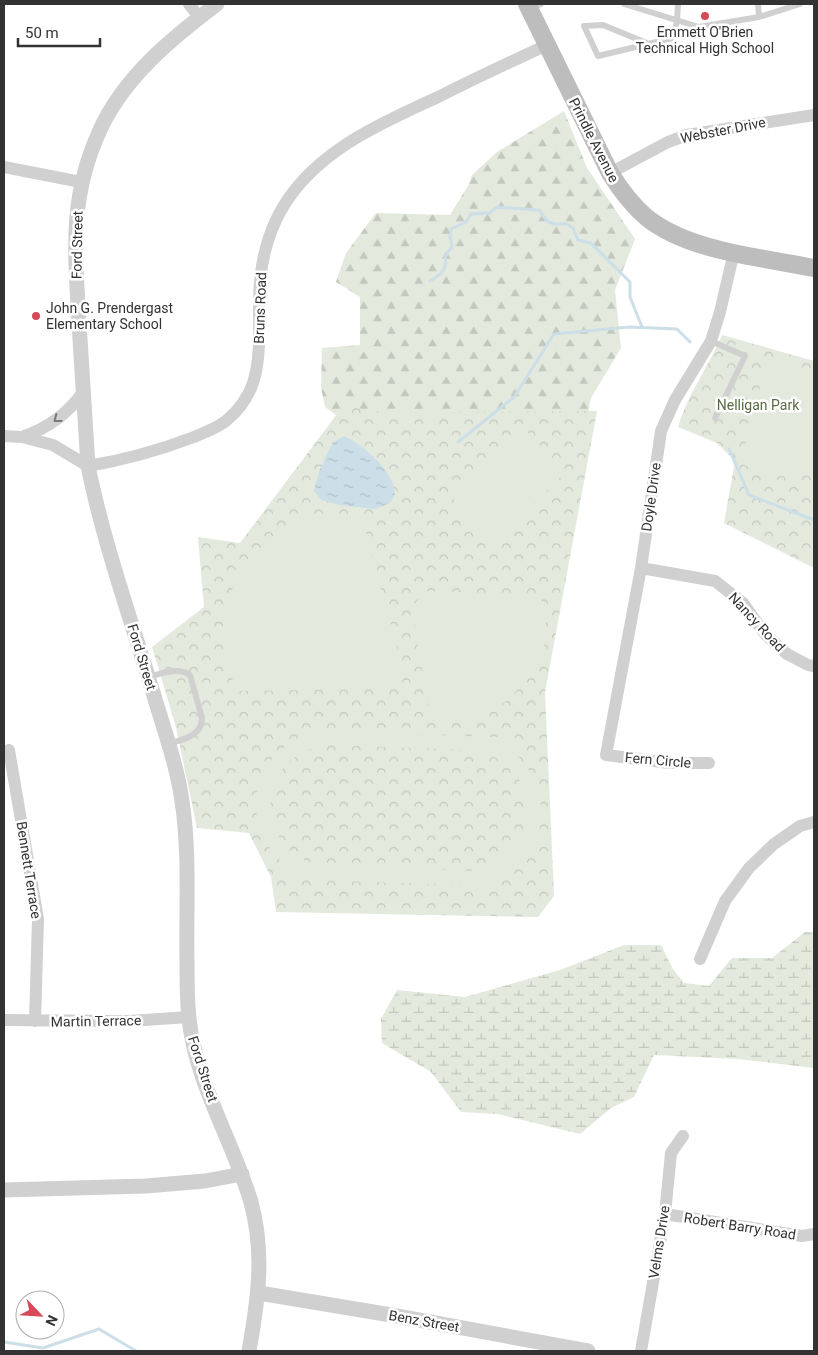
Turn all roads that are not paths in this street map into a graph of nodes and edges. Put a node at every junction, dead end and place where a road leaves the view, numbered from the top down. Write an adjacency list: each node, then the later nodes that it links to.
1 (189, 4): 8 (street)
2 (217, 4): 8 (street, Ford Street)
3 (624, 4): 10 (lane)
4 (678, 4): 10 (lane)
5 (758, 4): 9 (lane)
6 (800, 4): 9 (lane)
7 (533, 5): 12 (main road, Prindle Avenue)
8 (199, 17): 16 (street, Ford Street)
9 (760, 17): 10 (lane)
10 (677, 21): 11 (lane)
11 (649, 44): 11 (lane)
12 (547, 45): 15 (main road, Prindle Avenue); 24 (street, Bruns Road)
13 (814, 116): 15 (street, Webster Drive)
14 (4, 167): 16 (street)
15 (610, 173): 17 (main road, Prindle Avenue)
16 (81, 182): 20 (street, Ford Street)
17 (734, 252): 18 (main road, Prindle Avenue); 19 (street, Doyle Drive)
18 (814, 268)
19 (710, 341): 21 (lane); 25 (street, Doyle Drive)
20 (83, 392): 23 (street, one-way to 23); 24 (street, Ford Street)
21 (715, 418)
22 (4, 436): 23 (street)
23 (22, 437): 24 (street)
24 (88, 466): 27 (street, Ford Street)
25 (641, 568): 26 (street, Nancy Road); 30 (street, Doyle Drive)
26 (814, 666)
27 (148, 678): 28 (street, Ford Street); 28 (lane)
28 (168, 745): 34 (street, Ford Street)
29 (9, 750): 36 (street, Bennett Terrace)
30 (606, 755): 31 (street, Fern Circle)
31 (709, 763)
32 (814, 822): 33 (street)
33 (700, 959)
34 (189, 1017): 36 (street, Martin Terrace); 38 (street, Ford Street)
35 (4, 1020): 36 (street, Martin Terrace)
36 (35, 1021)
37 (683, 1136): 40 (street, Velms Drive)
38 (242, 1174): 39 (street); 42 (street, Ford Street)
39 (4, 1190)
40 (665, 1214): 41 (street, Robert Barry Road); 45 (street, Velms Drive)
41 (814, 1234)
42 (259, 1293): 43 (street, Ford Street); 44 (street, Benz Street)
43 (249, 1351)
44 (588, 1351)
45 (641, 1351)

